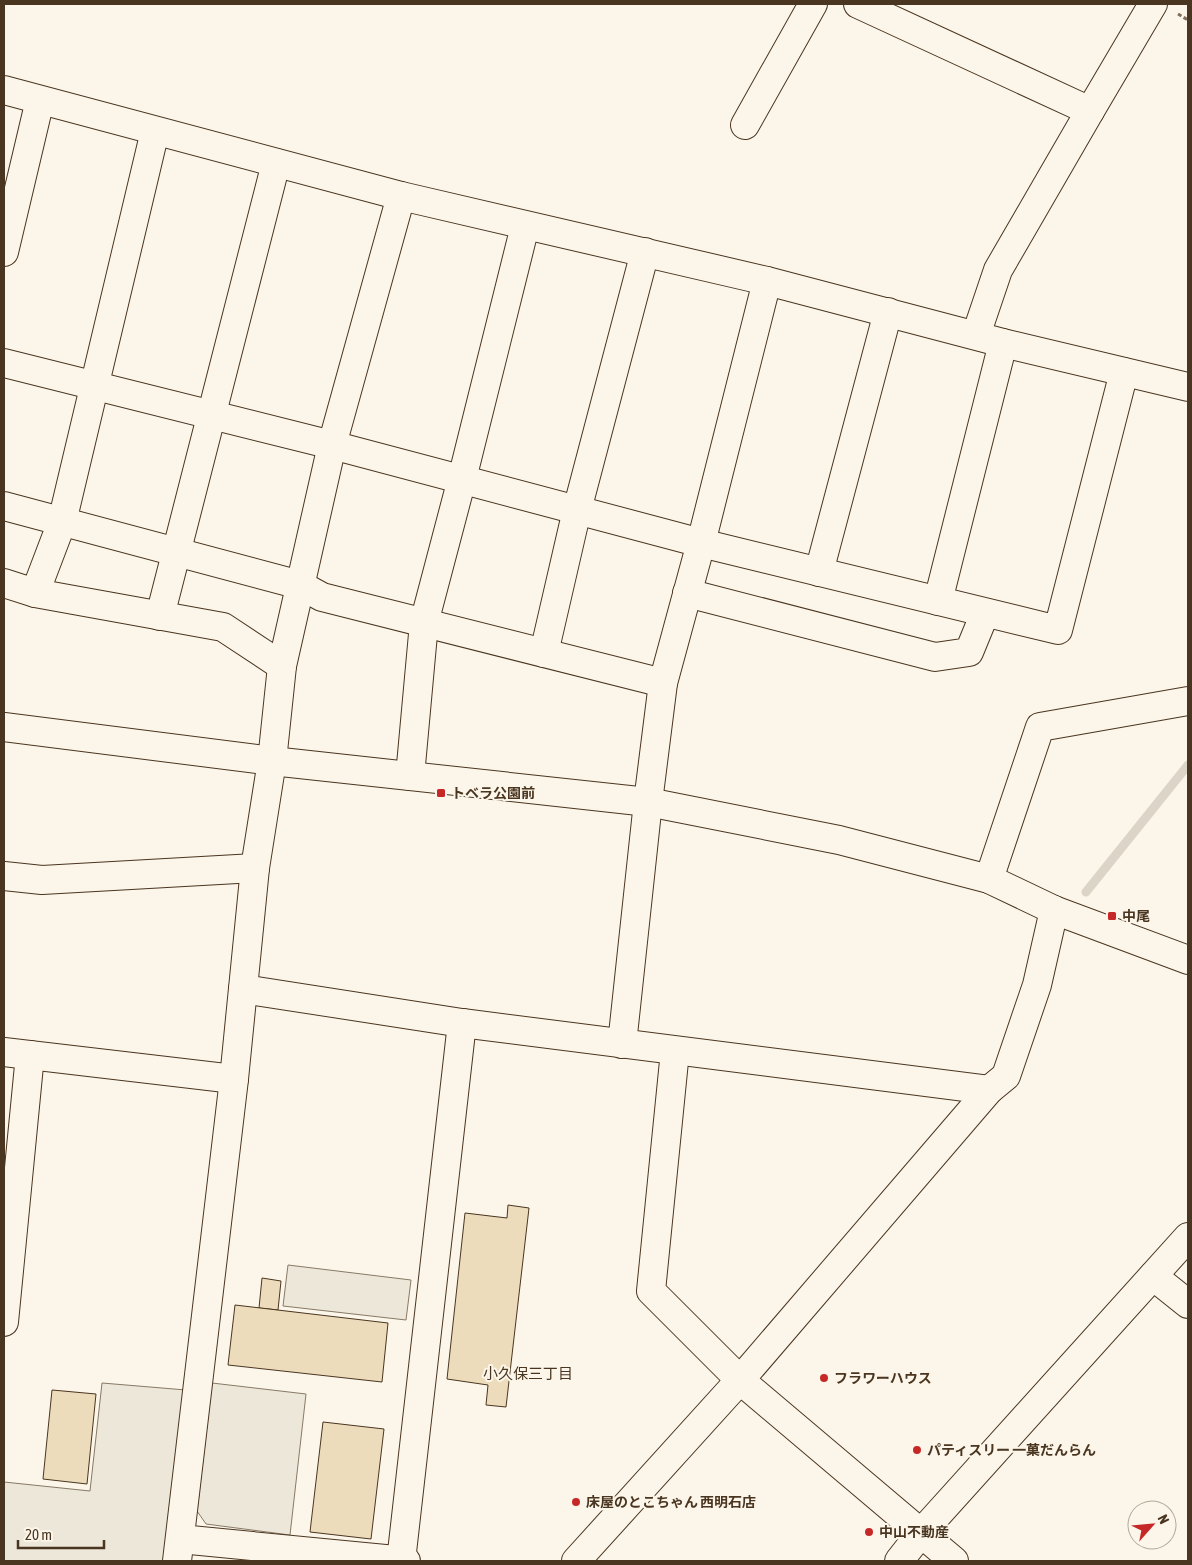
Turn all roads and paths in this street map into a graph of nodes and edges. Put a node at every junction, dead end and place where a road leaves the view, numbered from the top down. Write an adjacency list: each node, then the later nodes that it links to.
1 (813, 4): 7 (street)
2 (858, 4): 6 (street)
3 (1153, 4): 6 (street)
4 (4, 90): 5 (street)
5 (40, 100): 8 (street); 12 (street)
6 (1090, 110): 16 (street)
7 (745, 125)
8 (155, 131): 9 (street); 20 (street)
9 (276, 163): 10 (street); 22 (street)
10 (402, 196): 11 (street); 23 (street)
11 (526, 226): 13 (street); 24 (street)
12 (4, 252)
13 (645, 252): 14 (street); 26 (street)
14 (767, 281): 15 (street); 28 (street)
15 (888, 312): 16 (street); 30 (street)
16 (976, 335): 17 (street)
17 (1003, 343): 19 (street); 35 (street)
18 (4, 363): 20 (street)
19 (1124, 372): 21 (street); 36 (street)
20 (94, 386): 22 (street); 27 (street)
21 (1188, 387)
22 (212, 415): 23 (street); 29 (street)
23 (332, 445): 24 (street); 32 (street)
24 (462, 479): 26 (street); 38 (street)
25 (4, 506): 27 (street)
26 (577, 510): 28 (street); 39 (street)
27 (62, 522): 29 (street); 33 (street)
28 (701, 543): 30 (street); 34 (street)
29 (177, 552): 32 (street); 37 (street)
30 (819, 572): 35 (street)
31 (4, 583): 33 (street)
32 (300, 585): 38 (street); 40 (street)
33 (35, 593): 37 (street)
34 (687, 593): 36 (street); 41 (street)
35 (938, 601): 36 (street)
36 (985, 613)
37 (160, 616): 40 (street)
38 (424, 623): 39 (street); 45 (street)
39 (544, 653): 41 (street)
40 (282, 666): 44 (street)
41 (663, 683): 46 (street)
42 (1188, 701): 49 (street)
43 (4, 727): 44 (street)
44 (272, 761): 45 (street); 47 (street)
45 (410, 776): 46 (street)
46 (648, 802): 49 (street); 54 (street)
47 (255, 868): 48 (street); 52 (street)
48 (4, 876)
49 (988, 879): 50 (street)
50 (1054, 910): 51 (street); 59 (street)
51 (1186, 955)
52 (243, 989): 53 (street); 58 (street)
53 (462, 1023): 54 (street); 67 (street)
54 (622, 1044): 55 (street)
55 (674, 1051): 59 (street); 64 (street)
56 (4, 1052): 57 (street)
57 (30, 1055): 58 (street); 63 (street)
58 (234, 1079): 66 (street)
59 (989, 1090): 64 (street)
60 (1188, 1237): 61 (street)
61 (1153, 1276): 62 (street); 65 (street)
62 (1188, 1304)
63 (4, 1322)
64 (740, 1380): 65 (street); 68 (street)
65 (921, 1533): 69 (street); 70 (street)
66 (178, 1550): 67 (street)
67 (404, 1561)
68 (576, 1561)
69 (898, 1561)
70 (954, 1561)

